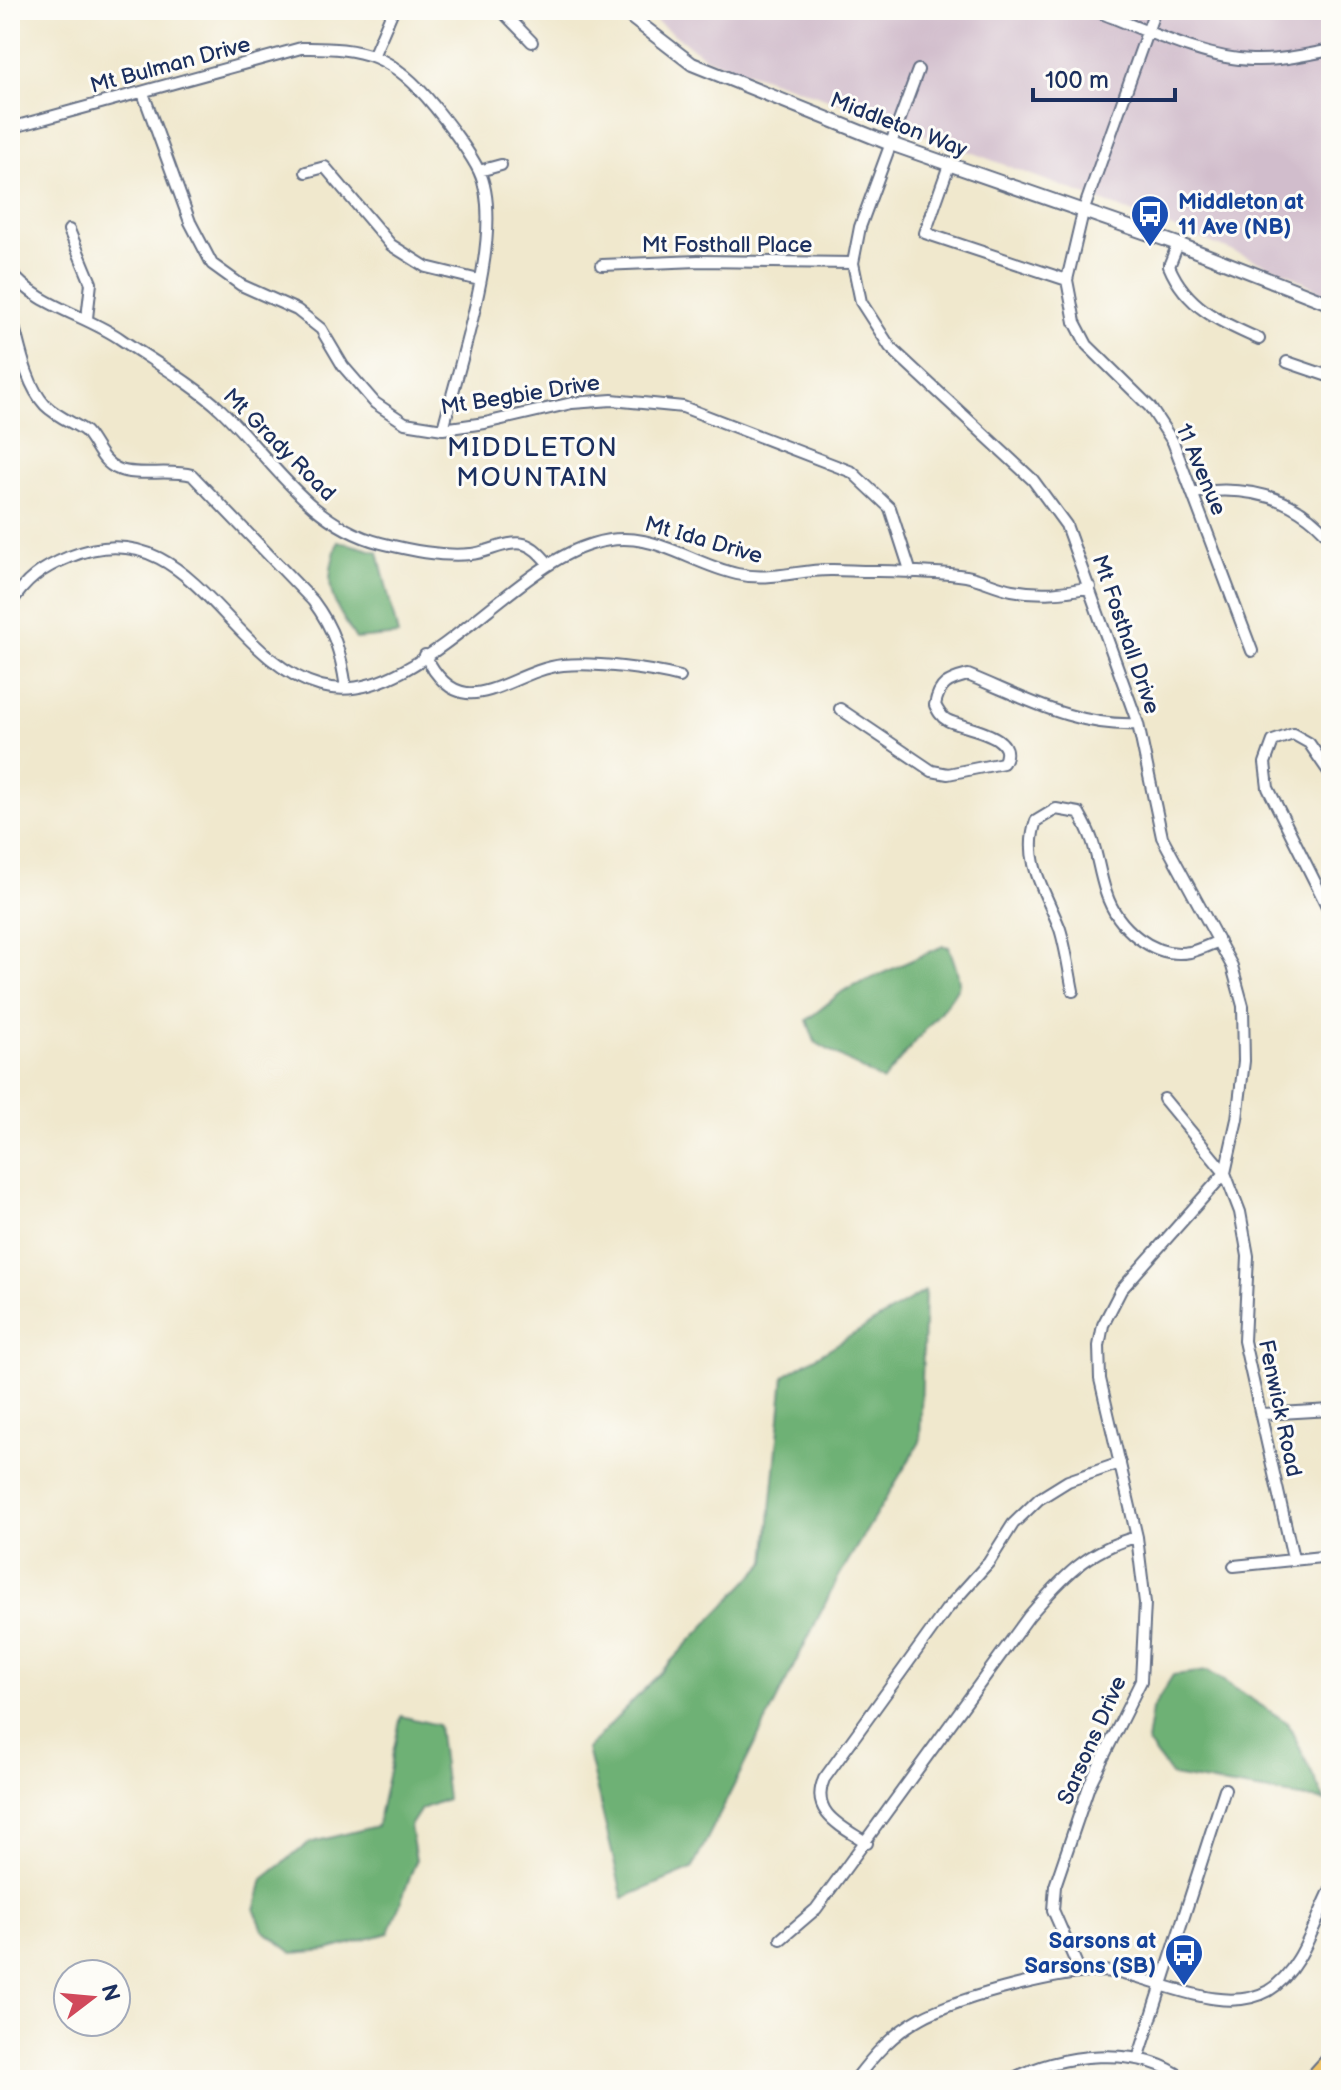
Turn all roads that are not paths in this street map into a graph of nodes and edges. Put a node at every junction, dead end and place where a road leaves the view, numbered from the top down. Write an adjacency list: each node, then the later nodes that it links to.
1 (393, 10): 9 (street)
2 (501, 10): 7 (street)
3 (622, 10): 13 (street, Middleton Way)
4 (1093, 10): 6 (street)
5 (1155, 10): 6 (street, 11 Avenue)
6 (1148, 29): 8 (street); 18 (street, 11 Avenue)
7 (532, 42)
8 (1331, 50)
9 (374, 54): 11 (street, Mt Bulman Drive); 16 (street, Mt Bulman Drive)
10 (918, 70): 13 (street, Mt Fosthall Drive)
11 (143, 93): 12 (street, Mt Bulman Drive); 34 (street, Mt Begbie Drive)
12 (10, 128)
13 (888, 143): 15 (street, Middleton Way); 21 (street, Mt Fosthall Drive)
14 (501, 165): 16 (street)
15 (949, 165): 18 (street, Middleton Way); 25 (street)
16 (479, 171): 24 (street, Mt Bulman Drive)
17 (306, 172): 24 (street)
18 (1083, 212): 20 (street, Middleton Way); 25 (street, 11 Avenue)
19 (69, 230): 30 (street)
20 (1178, 244): 28 (street, Middleton Way); 31 (street)
21 (853, 263): 22 (street, Mt Fosthall Place); 39 (street, Mt Fosthall Drive)
22 (602, 265)
23 (10, 271): 26 (street, Mt Grady Road)
24 (479, 280): 34 (street, Mt Bulman Drive)
25 (1067, 280): 35 (street, 11 Avenue)
26 (18, 281): 27 (street); 30 (street, Mt Grady Road)
27 (10, 295)
28 (1331, 304)
29 (10, 312): 44 (street)
30 (87, 318): 37 (street, Mt Grady Road)
31 (1259, 339)
32 (1287, 362): 33 (street)
33 (1331, 377)
34 (443, 429): 38 (street, Mt Begbie Drive)
35 (1192, 493): 36 (street); 41 (street, 11 Avenue)
36 (1331, 539)
37 (547, 562): 38 (street, Mt Ida Drive); 42 (street, Mt Ida Drive)
38 (911, 573): 39 (street, Mt Ida Drive)
39 (1090, 587): 46 (street, Mt Fosthall Drive)
40 (10, 605): 44 (street, Mt Ida Drive)
41 (1252, 651)
42 (425, 655): 43 (street); 44 (street, Mt Ida Drive)
43 (680, 677)
44 (346, 688)
45 (840, 709): 46 (street)
46 (1138, 724): 49 (street, Mt Fosthall Drive)
47 (1331, 775): 48 (street)
48 (1331, 914)
49 (1219, 941): 50 (street); 52 (street, Mt Fosthall Drive)
50 (1073, 991)
51 (1164, 1099): 52 (street, Fenwick Road)
52 (1225, 1173): 54 (street, Fenwick Road); 55 (street, Sarsons Drive)
53 (1331, 1410): 54 (street)
54 (1263, 1414): 58 (street, Fenwick Road)
55 (1120, 1463): 56 (street, Sarsons Drive); 61 (street)
56 (1137, 1537): 61 (street); 64 (street, Sarsons Drive)
57 (1331, 1556): 58 (street)
58 (1293, 1558): 59 (street)
59 (1234, 1566)
60 (1225, 1789): 65 (street)
61 (867, 1843): 63 (street)
62 (1331, 1889): 65 (street)
63 (781, 1939)
64 (1080, 1972): 65 (street); 68 (street)
65 (1162, 1984): 66 (street)
66 (1138, 2059): 69 (street); 70 (street)
67 (1331, 2059): 71 (main road)
68 (855, 2080)
69 (1010, 2080)
70 (1186, 2080)
71 (1312, 2080)

